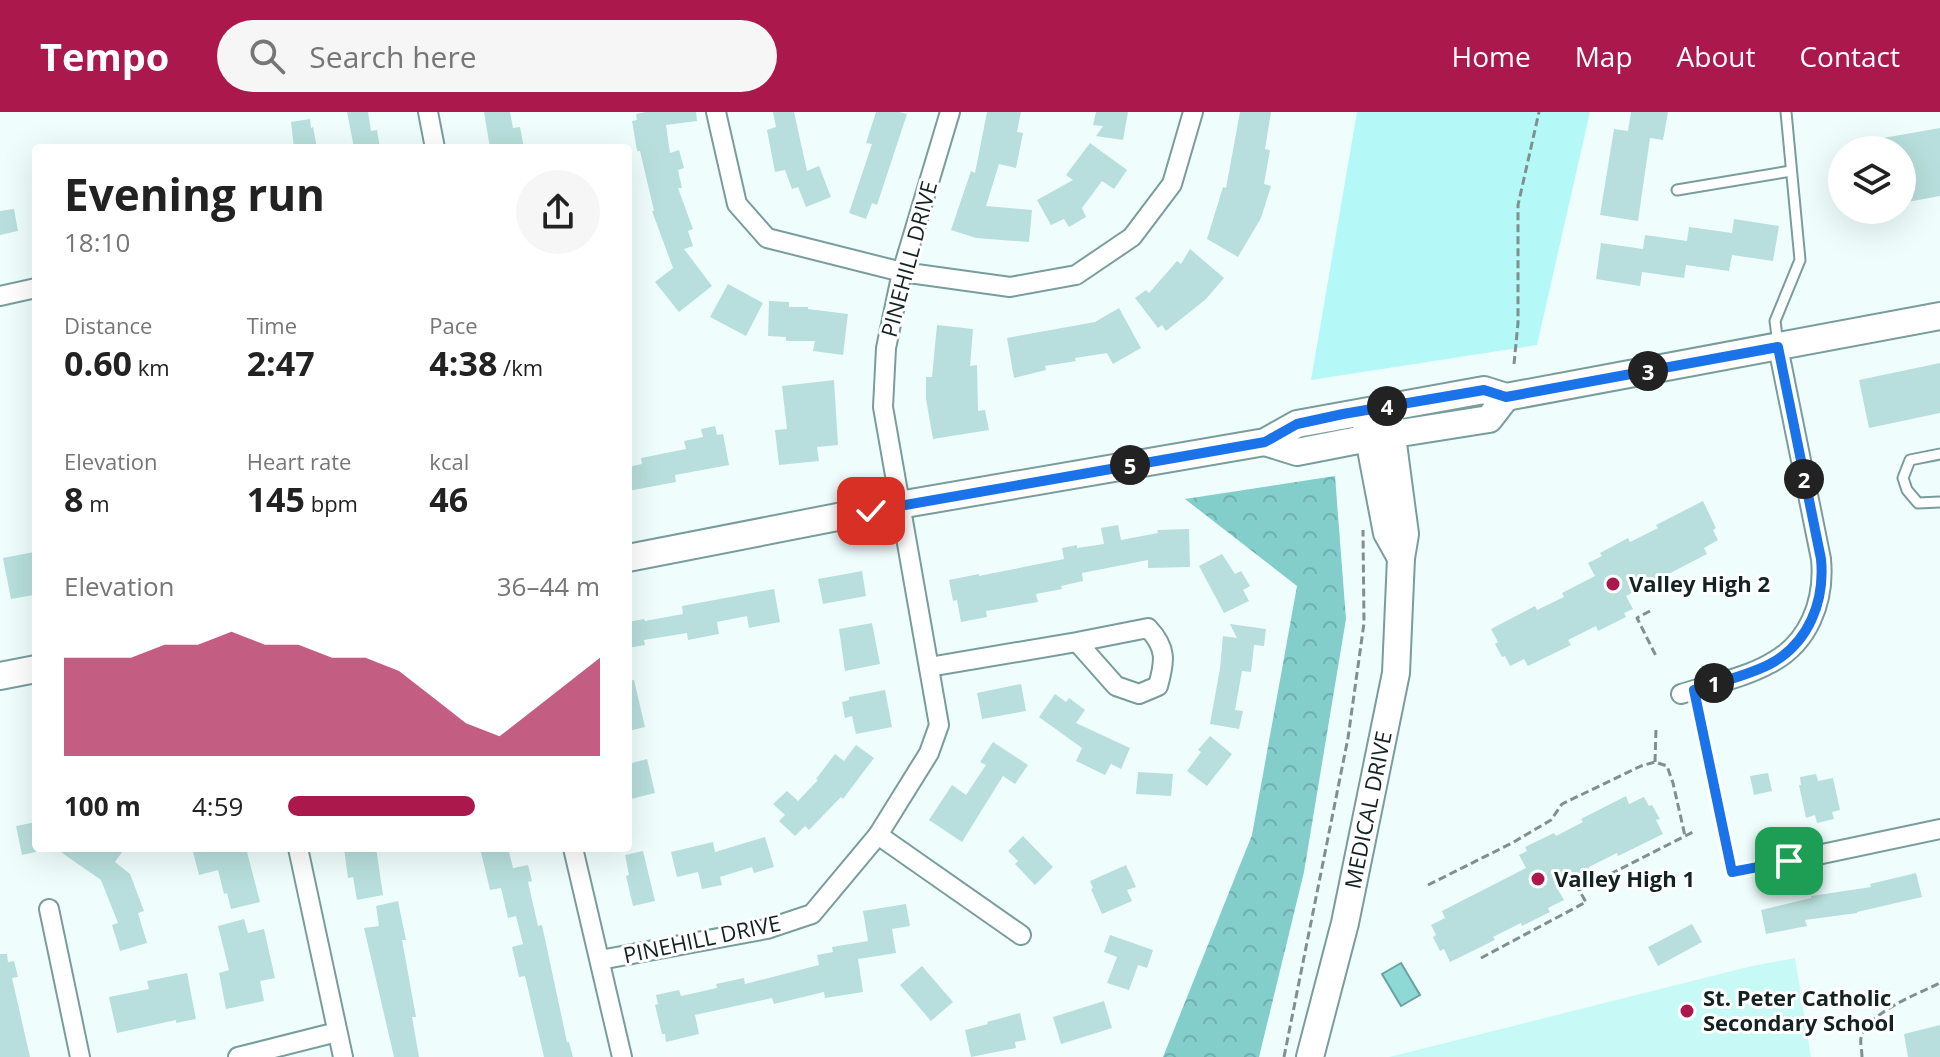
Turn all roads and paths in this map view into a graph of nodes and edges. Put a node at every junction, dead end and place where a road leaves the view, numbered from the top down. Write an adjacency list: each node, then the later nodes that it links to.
1 (428, 112): 7 (street)
2 (716, 112): 10 (street)
3 (950, 112): 10 (street, PINEHILL DRIVE)
4 (1193, 112): 10 (street)
5 (1539, 112): 15 (path)
6 (1786, 112): 8 (lane)
7 (434, 144)
8 (1791, 171): 9 (lane); 14 (lane)
9 (1677, 190)
10 (902, 272): 22 (street, PINEHILL DRIVE)
11 (32, 289): 12 (street)
12 (0, 296)
13 (1940, 316): 14 (main road)
14 (1778, 347): 16 (main road); 31 (street)
15 (1514, 364)
16 (1506, 397): 17 (main road); 18 (main road)
17 (1376, 408): 18 (main road, MEDICAL DRIVE); 19 (main road)
18 (1381, 436): 19 (main road); 53 (main road, MEDICAL DRIVE)
19 (1265, 442): 22 (main road)
20 (1940, 454): 21 (lane)
21 (1940, 502)
22 (899, 505): 24 (main road); 28 (street, PINEHILL DRIVE)
23 (1363, 525): 52 (path)
24 (632, 557)
25 (1650, 611): 27 (path)
26 (1077, 642): 26 (street); 28 (street)
27 (1656, 656)
28 (929, 667): 36 (street, PINEHILL DRIVE)
29 (32, 670): 30 (main road)
30 (0, 676)
31 (1687, 692): 40 (path)
32 (1656, 729): 33 (path)
33 (1655, 762): 37 (path); 41 (path)
34 (1940, 829): 40 (street)
35 (1693, 832): 37 (path)
36 (878, 835): 43 (street); 45 (street, PINEHILL DRIVE)
37 (1685, 836): 44 (path)
38 (299, 852): 47 (street)
39 (574, 852): 45 (street)
40 (1789, 861)
41 (1428, 885)
42 (49, 909): 48 (street)
43 (1021, 935)
44 (1481, 958)
45 (600, 960): 51 (street)
46 (1940, 983): 54 (path)
47 (337, 1032): 49 (street); 50 (street)
48 (80, 1057)
49 (238, 1057)
50 (343, 1057)
51 (622, 1057)
52 (1284, 1057)
53 (1310, 1057)
54 (1862, 1057)

